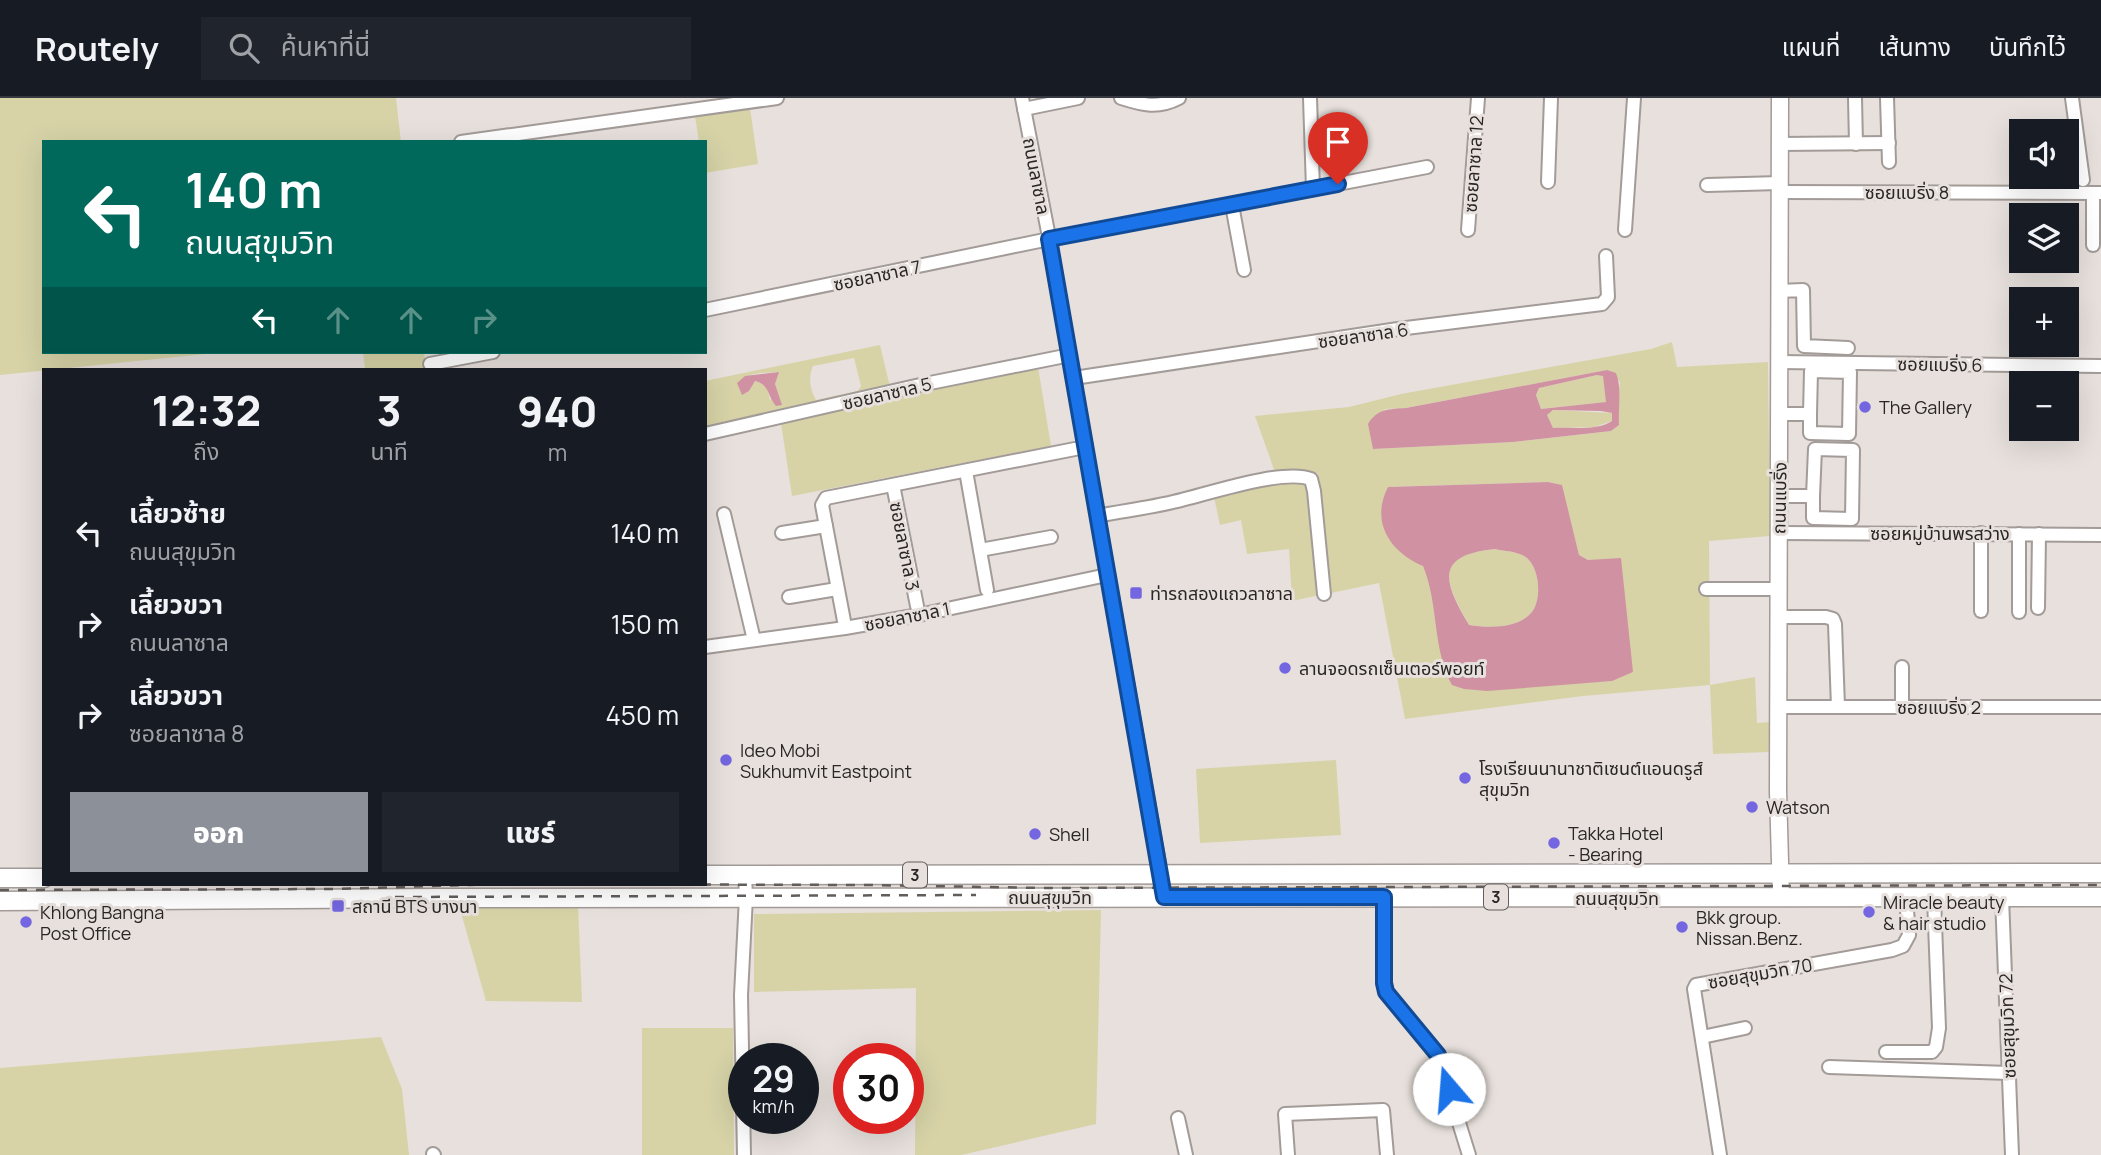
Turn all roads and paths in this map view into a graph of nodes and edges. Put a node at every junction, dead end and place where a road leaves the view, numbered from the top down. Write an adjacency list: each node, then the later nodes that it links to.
1 (777, 98): 14 (street)
2 (1078, 98): 13 (street)
3 (1121, 98): 4 (street)
4 (1179, 98)
5 (1310, 98): 24 (street)
6 (1478, 98): 27 (street, ซอยลาซาล 12)
7 (1550, 98): 21 (street)
8 (1634, 98): 28 (street)
9 (1780, 98): 15 (main road, ถนนแบริ่ง)
10 (1855, 98): 16 (street)
11 (1887, 98): 17 (street)
12 (2072, 98): 20 (street)
13 (1023, 103): 29 (street, ถนนลาซาล)
14 (475, 140)
15 (1780, 144): 16 (street); 23 (main road, ถนนแบริ่ง)
16 (1856, 144): 17 (street)
17 (1889, 144): 18 (street)
18 (1889, 162)
19 (1427, 167): 24 (street, ซอยลาซาล 7)
20 (2083, 180)
21 (1548, 182)
22 (1707, 185): 23 (street, ซอยแบริ่ง 8)
23 (1780, 187): 25 (street, ซอยแบริ่ง 8); 33 (main road, ถนนแบริ่ง)
24 (1312, 189): 26 (street, ซอยลาซาล 7)
25 (2097, 193): 30 (street)
26 (1232, 205): 29 (street, ซอยลาซาล 7); 32 (street)
27 (1468, 230)
28 (1625, 230)
29 (1049, 239): 34 (street, ซอยลาซาล 7); 37 (street, ถนนลาซาล)
30 (2093, 245)
31 (1606, 256): 41 (street, ซอยลาซาล 6)
32 (1244, 270)
33 (1779, 291): 35 (street); 38 (main road, ถนนแบริ่ง)
34 (707, 310)
35 (1847, 348)
36 (482, 354): 39 (street)
37 (1070, 355): 41 (street, ถนนลาซาล); 44 (street, ซอยลาซาล 5)
38 (1779, 362): 40 (street, ซอยแบริ่ง 6); 42 (main road, ถนนแบริ่ง)
39 (430, 364)
40 (2101, 366)
41 (1074, 378): 45 (street, ถนนลาซาล)
42 (1780, 414): 43 (street); 48 (main road, ถนนแบริ่ง)
43 (1810, 415): 43 (street)
44 (707, 434)
45 (1085, 447): 46 (street, ซอยลาซาล 3); 51 (street, ถนนลาซาล)
46 (966, 471): 47 (street, ซอยลาซาล 3); 60 (street)
47 (893, 485): 52 (street, ซอยลาซาล 3); 68 (street, ซอยลาซาล 3)
48 (1780, 496): 49 (street); 54 (main road, ถนนแบริ่ง)
49 (1813, 496): 49 (street)
50 (724, 514): 74 (street)
51 (1097, 516): 61 (street, ถนนลาซาล); 66 (street)
52 (826, 526): 53 (street); 62 (street, ซอยลาซาล 3)
53 (782, 533)
54 (1779, 533): 55 (street, ซอยหมู่บ้านพรสว่าง); 64 (main road, ถนนแบริ่ง)
55 (1981, 533): 56 (street, ซอยหมู่บ้านพรสว่าง); 70 (street)
56 (2019, 534): 57 (street, ซอยหมู่บ้านพรสว่าง); 71 (street)
57 (2039, 534): 58 (street, ซอยหมู่บ้านพรสว่าง); 69 (street)
58 (2101, 535)
59 (1051, 537): 60 (street)
60 (980, 550): 65 (street)
61 (1107, 575): 74 (street, ซอยลาซาล 1); 85 (street, ถนนลาซาล)
62 (838, 589): 67 (street); 73 (street, ซอยลาซาล 3)
63 (1706, 589): 64 (street)
64 (1778, 589): 72 (main road, ถนนแบริ่ง)
65 (987, 590)
66 (1324, 594)
67 (789, 597)
68 (918, 606)
69 (2038, 608)
70 (1981, 611)
71 (2019, 612)
72 (1778, 617): 77 (street); 80 (main road, ถนนแบริ่ง)
73 (844, 621)
74 (754, 640): 75 (street, ซอยลาซาล 1)
75 (707, 647)
76 (1902, 667): 78 (street)
77 (1838, 707): 78 (street, ซอยแบริ่ง 2); 80 (street, ซอยแบริ่ง 2)
78 (1902, 707): 79 (street, ซอยแบริ่ง 2)
79 (2101, 707)
80 (1777, 708): 81 (main road, ถนนแบริ่ง)
81 (1779, 873): 82 (highway, ถนนสุขุมวิท / 3); 85 (highway, ถนนสุขุมวิท / 3); 91 (main road, ถนนแบริ่ง)
82 (2101, 873)
83 (707, 875): 84 (highway, ถนนสุขุมวิท / 3)
84 (745, 875): 85 (highway, ถนนสุขุมวิท / 3); 88 (street)
85 (1161, 875): 89 (highway)
86 (0, 878): 87 (highway)
87 (42, 878)
88 (746, 897): 89 (highway, ถนนสุขุมวิท / 3); 96 (highway, ถนนสุขุมวิท / 3); 103 (street)
89 (1164, 897): 90 (highway, ถนนสุขุมวิท / 3)
90 (1384, 897): 91 (highway, ถนนสุขุมวิท / 3); 107 (street)
91 (1781, 897): 94 (highway, ถนนสุขุมวิท / 3)
92 (2002, 897): 93 (highway, ถนนสุขุมวิท / 3); 95 (highway, ถนนสุขุมวิท / 3); 101 (street, ซอยสุขุมวิท 72)
93 (2101, 897)
94 (1906, 898): 95 (highway, ถนนสุขุมวิท / 3); 98 (street, ซอยสุขุมวิท 70)
95 (1934, 898): 99 (street)
96 (0, 901)
97 (1745, 1028): 98 (street)
98 (1702, 1037): 108 (street, ซอยสุขุมวิท 70)
99 (1886, 1052)
100 (1829, 1067): 101 (street)
101 (2009, 1073): 109 (street, ซอยสุขุมวิท 72)
102 (1178, 1118): 104 (street)
103 (744, 1155)
104 (1185, 1155)
105 (1288, 1155): 106 (street)
106 (1387, 1155)
107 (1469, 1155)
108 (1720, 1155)
109 (2012, 1155)

